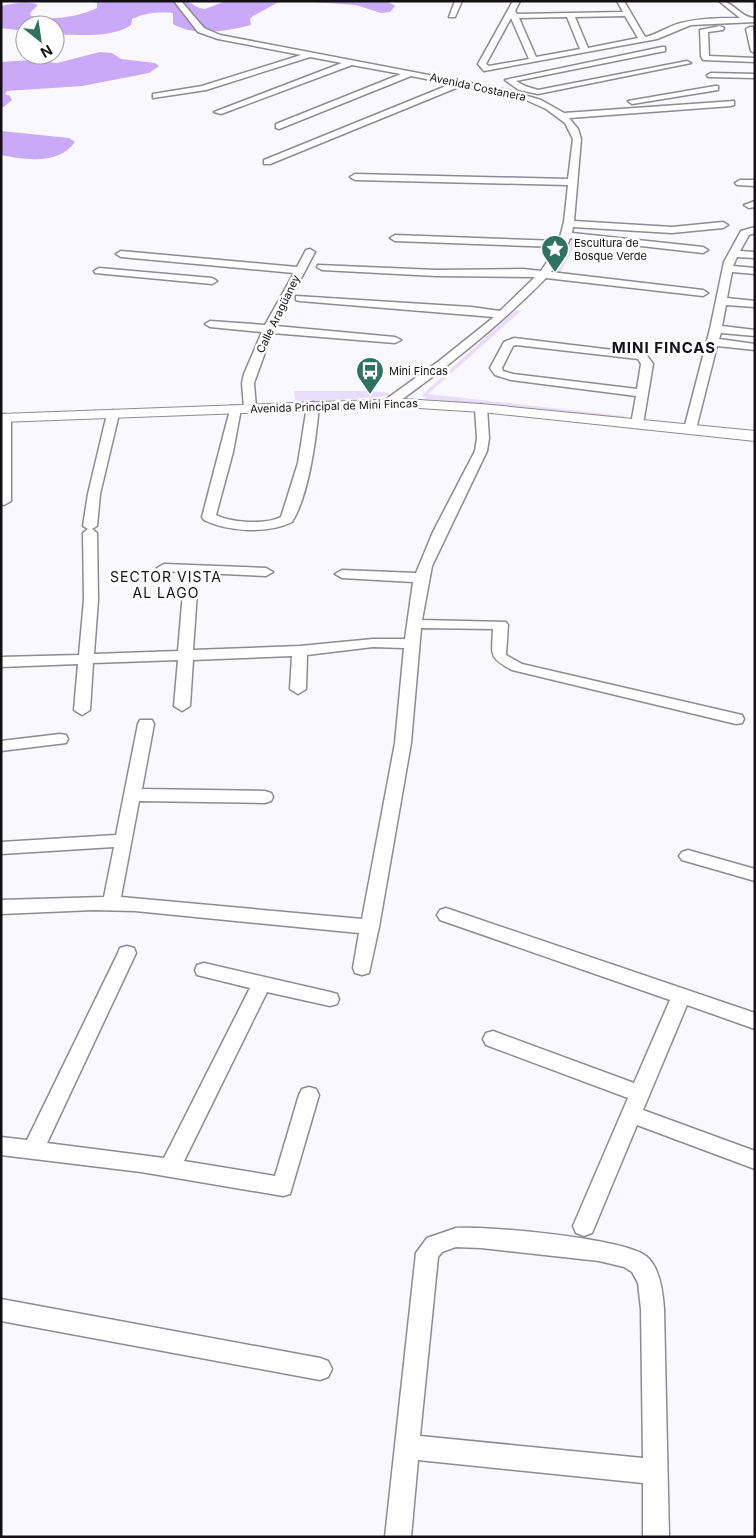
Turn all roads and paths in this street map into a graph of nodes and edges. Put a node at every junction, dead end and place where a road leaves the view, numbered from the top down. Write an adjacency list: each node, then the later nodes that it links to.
1 (177, 1): 15 (street, Avenida Costanera)
2 (458, 1): 9 (street)
3 (517, 1): 7 (street)
4 (620, 1): 6 (street)
5 (722, 1): 10 (street)
6 (628, 14): 8 (street); 11 (street)
7 (511, 15): 8 (street); 17 (street); 17 (street)
8 (570, 15): 13 (street)
9 (452, 16)
10 (752, 25): 11 (street); 14 (street); 16 (street)
11 (643, 40): 13 (street)
12 (662, 49): 24 (street)
13 (585, 51): 17 (street)
14 (755, 51)
15 (319, 56): 18 (street, Avenida Costanera); 27 (street)
16 (755, 60)
17 (534, 61)
18 (352, 62): 20 (street, Avenida Costanera); 31 (street)
19 (687, 63): 24 (street)
20 (411, 73): 23 (street, Avenida Costanera); 34 (street)
21 (711, 74): 22 (street)
22 (755, 76)
23 (463, 82): 26 (street, Avenida Costanera); 35 (street)
24 (519, 86): 26 (street)
25 (715, 88): 28 (street)
26 (507, 92): 33 (street, Avenida Costanera)
27 (156, 96)
28 (641, 99): 30 (street); 32 (street)
29 (731, 103): 30 (street)
30 (652, 109): 32 (street)
31 (218, 112)
32 (577, 113): 33 (street)
33 (560, 116): 37 (street, Avenida Costanera)
34 (279, 126)
35 (267, 162)
36 (355, 177): 37 (street)
37 (572, 182): 42 (street, Avenida Costanera)
38 (740, 183): 39 (street)
39 (755, 183)
40 (723, 225): 42 (street)
41 (755, 230): 47 (street)
42 (566, 234): 43 (street); 44 (street); 55 (street, Avenida Costanera)
43 (395, 238)
44 (703, 250)
45 (310, 252): 52 (street, Calle Aragüaney)
46 (121, 254): 49 (street)
47 (732, 254): 48 (street); 51 (street)
48 (755, 255)
49 (179, 259): 52 (street); 56 (street)
50 (322, 267): 55 (street)
51 (728, 269): 54 (street); 60 (street)
52 (300, 270): 65 (street, Calle Aragüaney)
53 (100, 271): 56 (street)
54 (755, 271)
55 (543, 275): 58 (street); 62 (street, Avenida Costanera)
56 (167, 277): 57 (street)
57 (212, 281)
58 (703, 293)
59 (300, 298): 62 (street)
60 (722, 301): 61 (street); 64 (street)
61 (755, 304)
62 (503, 315): 71 (street, Avenida Costanera)
63 (210, 324): 65 (street)
64 (716, 329): 66 (street); 68 (street)
65 (268, 330): 67 (street); 73 (street, Calle Aragüaney)
66 (755, 333)
67 (395, 340)
68 (712, 342): 69 (street); 79 (street)
69 (755, 348)
70 (642, 393): 70 (street); 78 (street)
71 (389, 403): 72 (street, Avenida Principal de Mini Fincas); 74 (street, Avenida Principal de Mini Fincas)
72 (313, 406): 73 (street, Avenida Principal de Mini Fincas); 75 (street)
73 (250, 408): 75 (street, Avenida Principal de Mini Fincas)
74 (481, 408): 78 (street, Avenida Principal de Mini Fincas); 86 (street)
75 (234, 409): 76 (street, Avenida Principal de Mini Fincas)
76 (114, 414): 77 (street, Avenida Principal de Mini Fincas); 82 (street)
77 (3, 418): 81 (street)
78 (637, 424): 79 (street, Avenida Principal de Mini Fincas)
79 (690, 430): 80 (street, Avenida Principal de Mini Fincas)
80 (755, 436)
81 (4, 500)
82 (90, 529): 92 (street)
83 (164, 568): 84 (street)
84 (266, 572)
85 (342, 574): 86 (street)
86 (422, 578): 88 (street)
87 (190, 592): 91 (street)
88 (414, 624): 89 (street); 97 (street)
89 (413, 644): 90 (street); 110 (street)
90 (300, 651): 91 (street); 94 (street)
91 (185, 655): 92 (street); 95 (street)
92 (86, 658): 93 (street); 96 (street)
93 (1, 662)
94 (298, 689)
95 (182, 706)
96 (82, 710)
97 (736, 719)
98 (146, 724): 101 (street)
99 (60, 739): 100 (street)
100 (1, 746)
101 (134, 795): 102 (street); 103 (street)
102 (265, 797)
103 (125, 840): 104 (street); 107 (street)
104 (1, 848)
105 (688, 856): 106 (street)
106 (755, 875)
107 (111, 904): 108 (street); 110 (street)
108 (1, 907)
109 (446, 915): 115 (street)
110 (370, 927): 112 (street)
111 (127, 953): 123 (street)
112 (362, 968)
113 (204, 970): 114 (street)
114 (261, 984): 116 (street); 125 (street)
115 (681, 997): 117 (street); 120 (street)
116 (330, 999)
117 (755, 1021)
118 (493, 1039): 120 (street)
119 (309, 1094): 125 (street)
120 (640, 1094): 121 (street)
121 (631, 1114): 124 (street); 126 (street)
122 (1, 1146): 123 (street)
123 (34, 1150): 125 (street)
124 (755, 1160)
125 (170, 1168)
126 (584, 1226)
127 (1, 1310): 128 (street)
128 (320, 1369)
129 (407, 1447): 130 (street); 130 (street); 131 (street)
130 (656, 1472): 132 (street)
131 (398, 1537)
132 (656, 1537)

